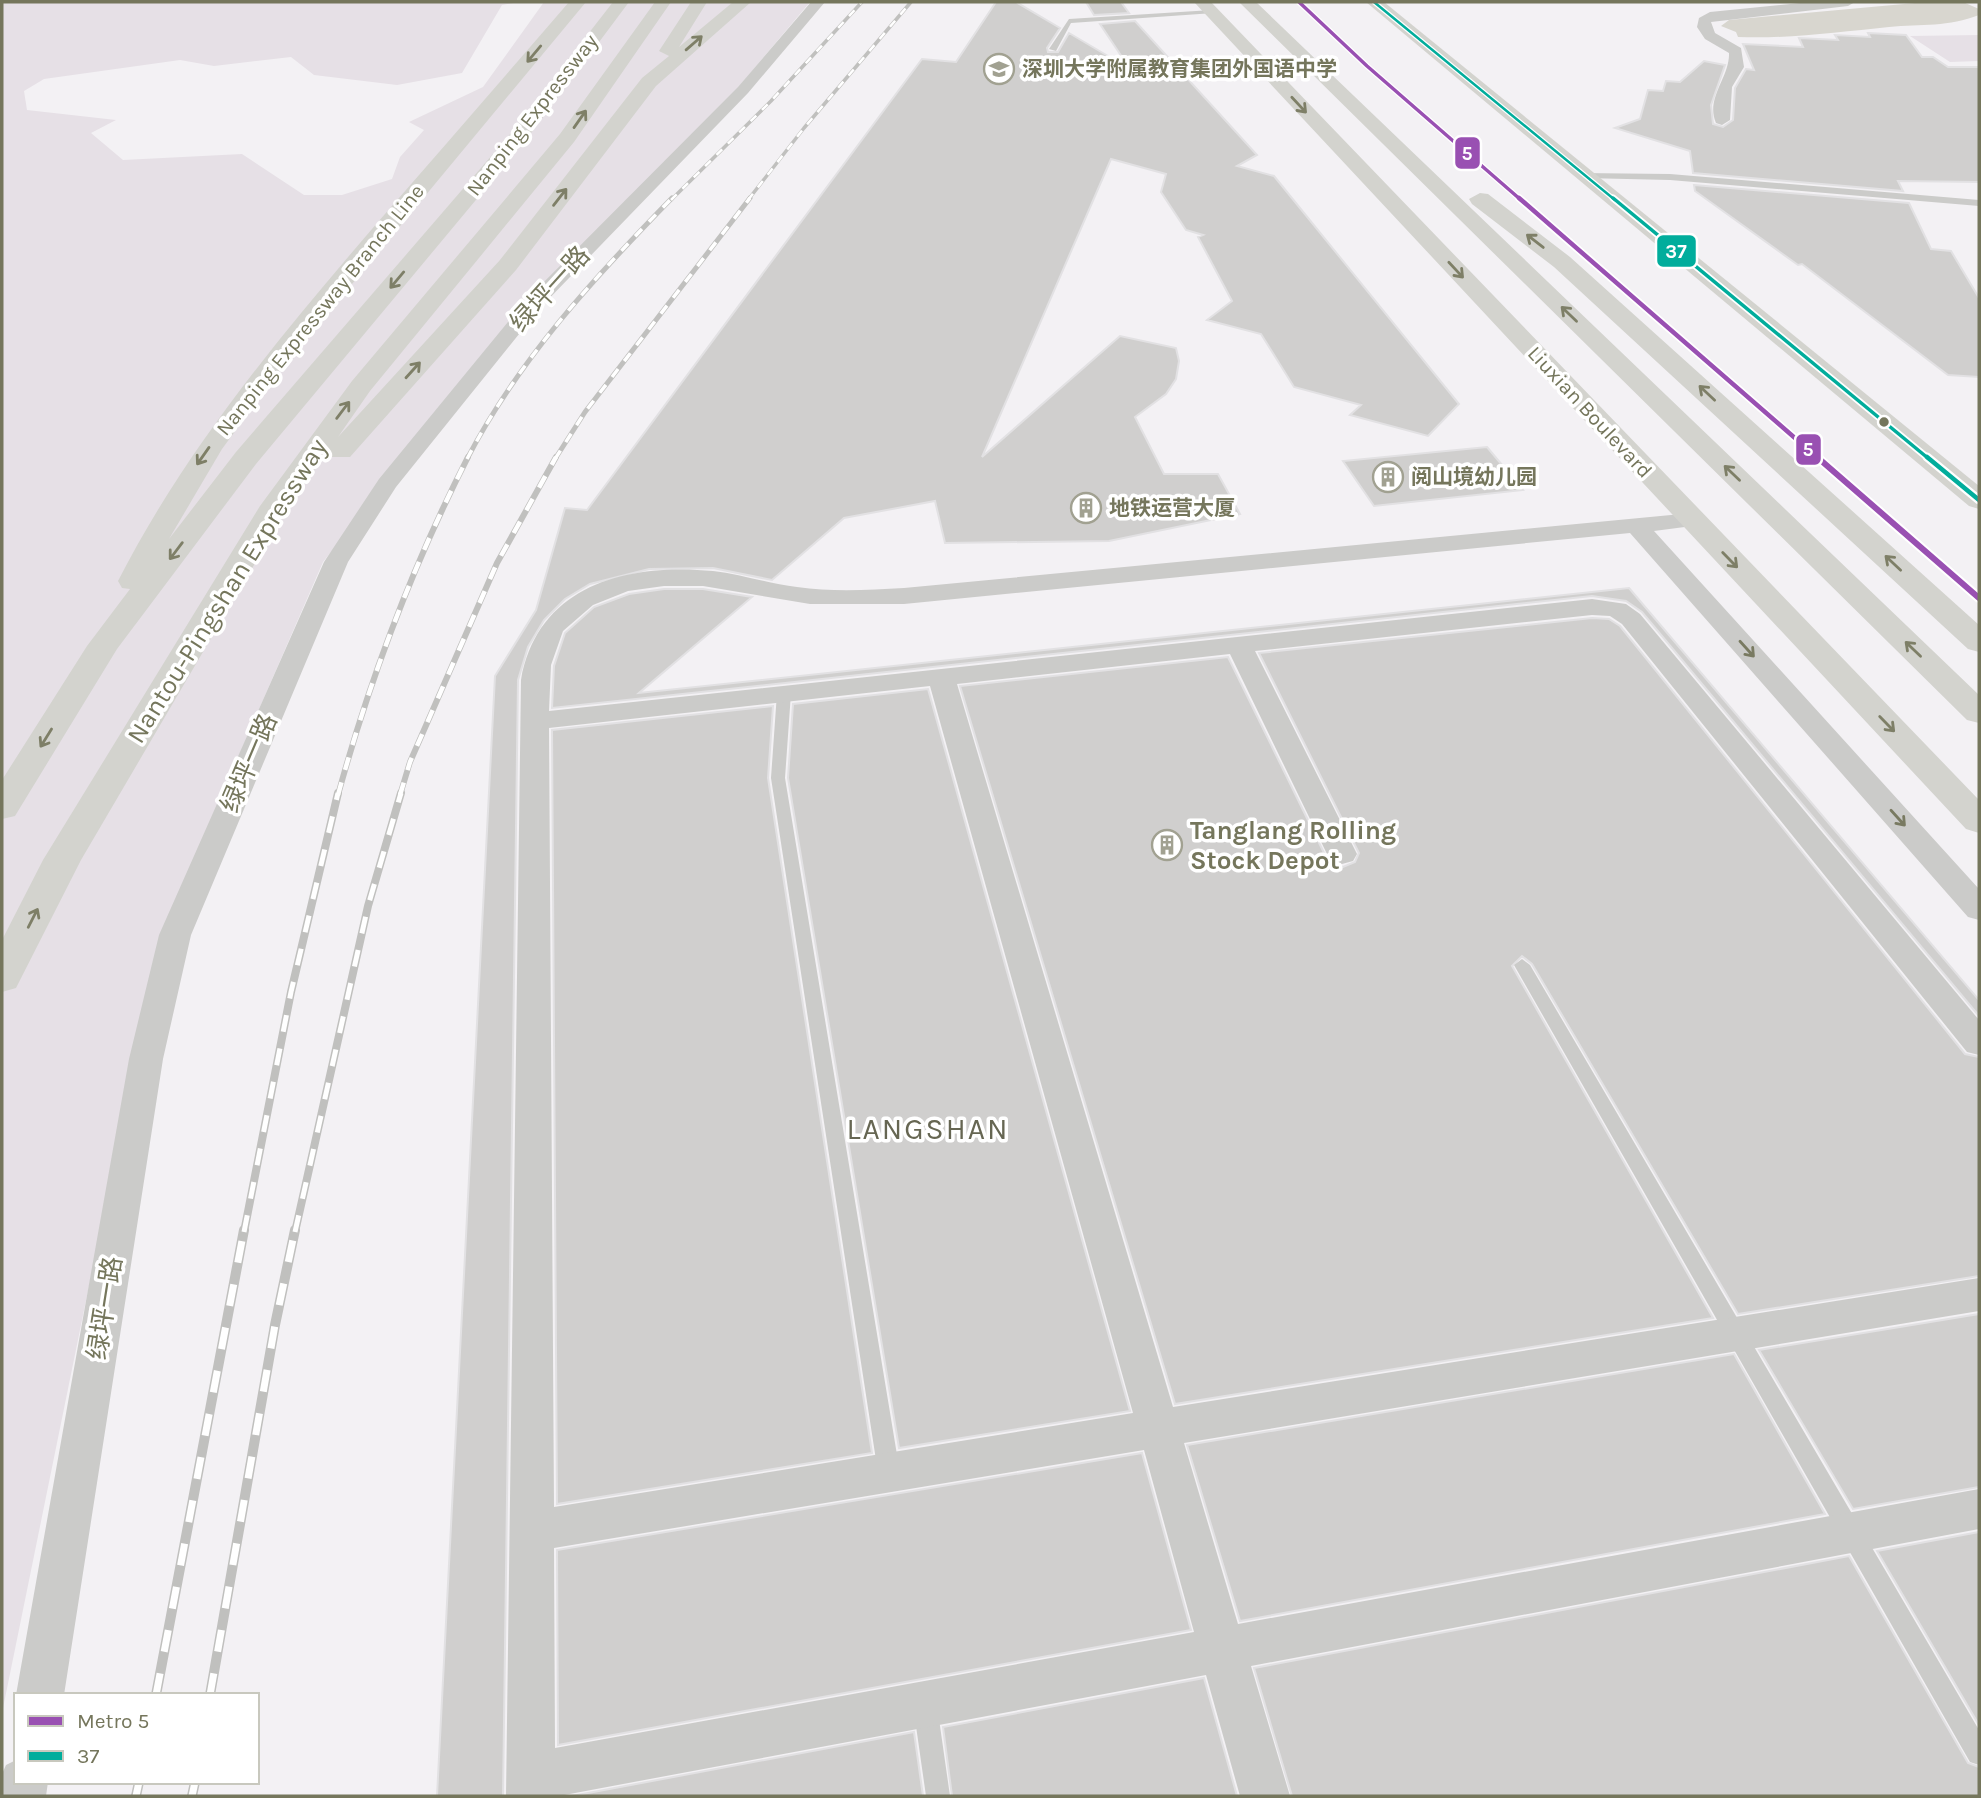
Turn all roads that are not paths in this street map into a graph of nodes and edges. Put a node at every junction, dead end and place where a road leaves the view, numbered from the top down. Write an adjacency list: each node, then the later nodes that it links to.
1 (578, 2): 29 (main road, Nanping Expressway Branch Line, one-way to 29)
2 (621, 2): 20 (main road, Nanping Expressway)
3 (663, 2): 21 (main road, Nanping Expressway, one-way to 3)
4 (699, 2): 15 (main road)
5 (818, 2): 49 (street, 绿坪一路)
6 (1247, 2): 16 (main road, Liuxian Boulevard)
7 (1374, 2): 18 (main road)
8 (1389, 2): 18 (main road)
9 (1848, 2): 17 (street)
10 (741, 3): 15 (main road, one-way to 10)
11 (1207, 7): 13 (lane); 24 (main road, Liuxian Boulevard, one-way to 24)
12 (1066, 8): 13 (lane)
13 (1077, 21): 14 (lane)
14 (1053, 49)
15 (649, 82): 26 (main road, one-way to 15)
16 (1360, 110): 27 (main road, one-way to 16); 32 (main road, Liuxian Boulevard, one-way to 16)
17 (1722, 120)
18 (1593, 174): 19 (lane); 22 (main road); 23 (main road)
19 (1979, 203)
20 (441, 228): 29 (main road, Nantou-Pingshan Expressway, one-way to 29)
21 (492, 230): 26 (main road, Nantou-Pingshan Expressway, one-way to 21)
22 (1979, 480)
23 (1979, 500)
24 (1692, 520): 25 (street); 35 (main road, Liuxian Boulevard, one-way to 35)
25 (1636, 525): 33 (street); 37 (street, one-way to 37)
26 (224, 589): 39 (main road, Nantou-Pingshan Expressway, one-way to 26)
27 (1979, 642)
28 (1238, 644): 30 (street); 36 (street); 40 (street)
29 (103, 646): 34 (main road, Nantou-Pingshan Expressway, one-way to 34)
30 (941, 676): 31 (street); 43 (street)
31 (784, 693): 33 (street); 44 (lane)
32 (1979, 713)
33 (535, 721): 46 (street)
34 (2, 808)
35 (1979, 821)
36 (1342, 854)
37 (1979, 909)
38 (1521, 965): 42 (lane)
39 (2, 978)
40 (1979, 1043)
41 (1979, 1294): 42 (street)
42 (1735, 1334): 43 (street); 47 (lane)
43 (1159, 1428): 44 (street); 48 (street)
44 (889, 1473): 46 (street)
45 (1979, 1509): 47 (street)
46 (532, 1531): 52 (street)
47 (1851, 1532): 48 (street); 51 (lane)
48 (1222, 1649): 50 (street); 54 (street)
49 (40, 1693)
50 (925, 1703): 52 (street); 53 (lane)
51 (1979, 1754)
52 (531, 1786)
53 (938, 1796)
54 (1265, 1796)

